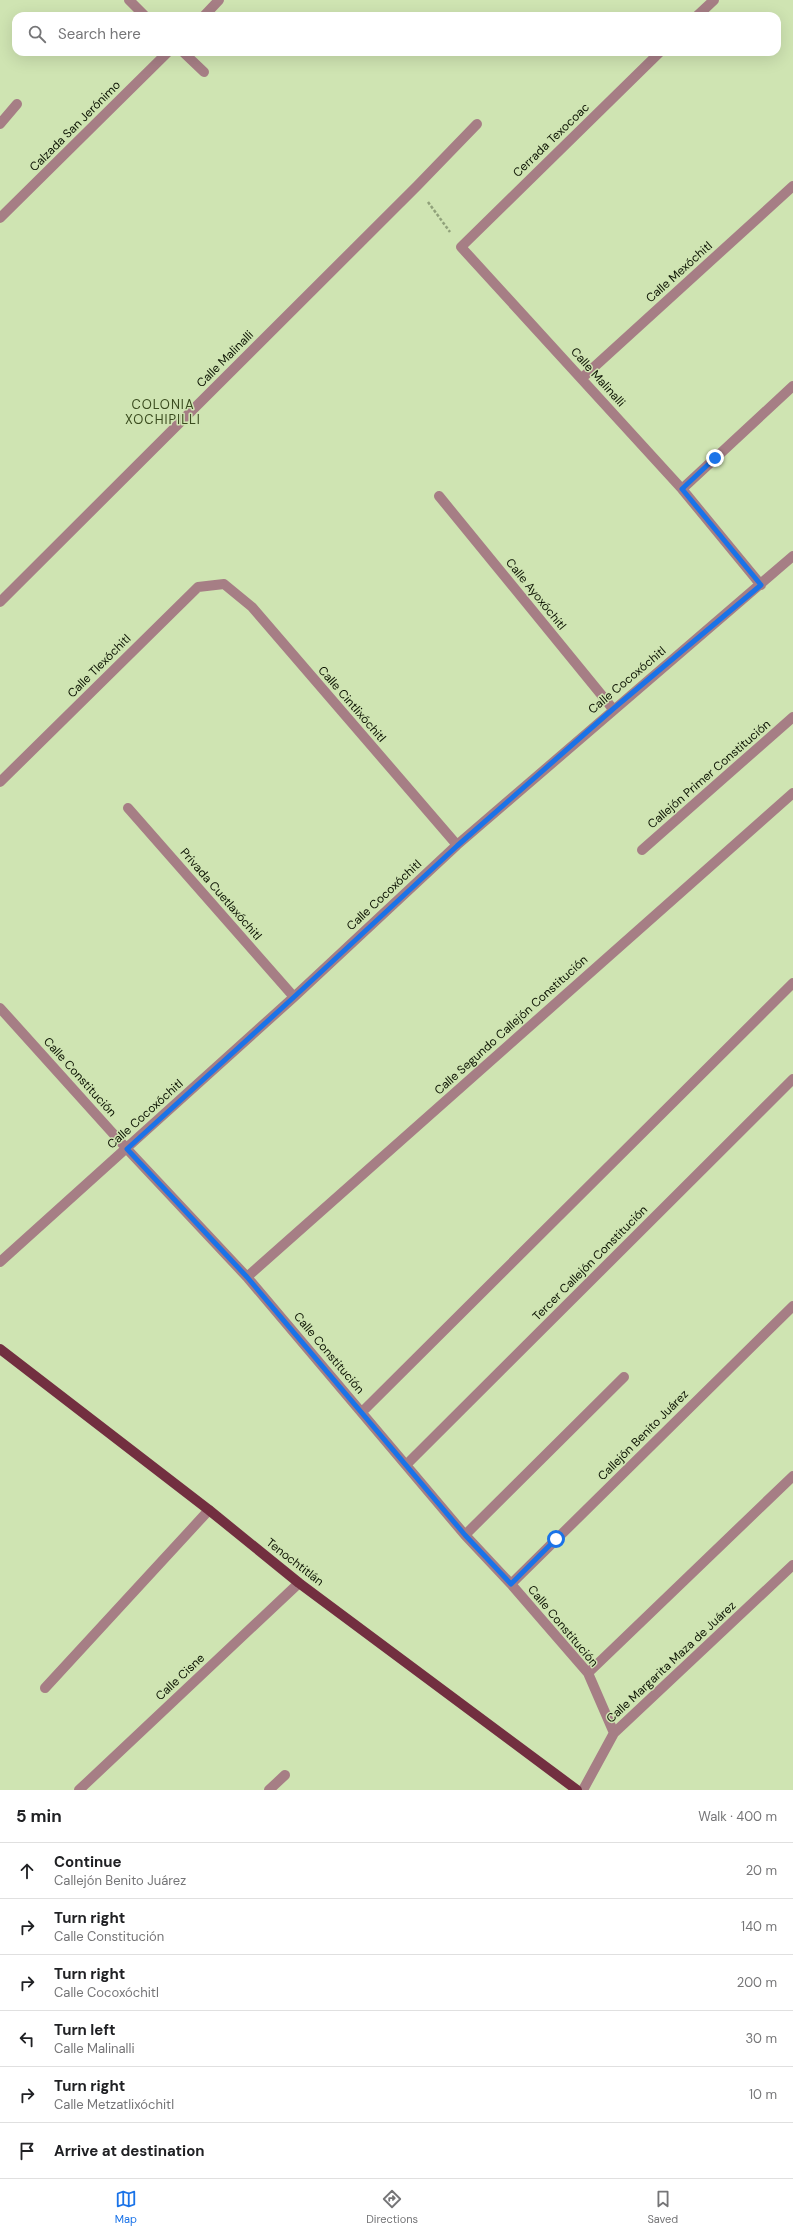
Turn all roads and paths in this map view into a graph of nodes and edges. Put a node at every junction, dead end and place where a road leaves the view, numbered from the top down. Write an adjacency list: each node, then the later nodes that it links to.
1 (128, 0): 4 (street)
2 (219, 0): 5 (street)
3 (714, 0): 6 (street)
4 (141, 12)
5 (208, 12)
6 (701, 12)
7 (164, 56): 16 (street, Calzada San Jerónimo)
8 (187, 56): 10 (street)
9 (656, 56): 17 (street, Cerrada Texocoac)
10 (204, 72)
11 (17, 104): 12 (street)
12 (0, 124)
13 (476, 124): 14 (street, Calle Malinalli)
14 (417, 186): 17 (path); 25 (street, Calle Malinalli)
15 (793, 186): 18 (street, Calle Mexóchitl)
16 (0, 218)
17 (461, 247): 18 (street, Calle Malinalli)
18 (582, 378): 20 (street, Calle Malinalli)
19 (793, 386): 20 (street)
20 (682, 489): 24 (street, Calle Malinalli)
21 (439, 496): 26 (street, Calle Ayoxóchitl)
22 (793, 556): 24 (street, Calle Cocoxóchitl)
23 (224, 584): 28 (street, Calle Tlexóchitl); 31 (street, Calle Cintlixóchitl)
24 (761, 585): 26 (street, Calle Cocoxóchitl)
25 (0, 602)
26 (613, 709): 31 (street, Calle Cocoxóchitl)
27 (793, 717): 32 (street, Callejón Primer Constitución)
28 (0, 782)
29 (793, 793): 39 (street, Calle Segundo Callejón Constitución)
30 (128, 808): 34 (street, Privada Cuetlaxóchitl)
31 (457, 846): 34 (street, Calle Cocoxóchitl)
32 (642, 850)
33 (793, 982): 43 (street)
34 (294, 997): 37 (street, Calle Cocoxóchitl)
35 (0, 1008): 37 (street, Calle Constitución)
36 (793, 1080): 44 (street, Tercer Callejón Constitución)
37 (127, 1149): 38 (street, Calle Cocoxóchitl); 39 (street, Calle Constitución)
38 (0, 1262)
39 (247, 1277): 43 (street, Calle Constitución)
40 (793, 1306): 50 (street, Callejón Benito Juárez)
41 (0, 1349): 46 (main road, Tenochtitlán)
42 (624, 1377): 47 (street)
43 (362, 1412): 44 (street, Calle Constitución)
44 (406, 1465): 47 (street, Calle Constitución)
45 (793, 1476): 51 (street)
46 (209, 1510): 49 (main road, Tenochtitlán); 52 (street)
47 (465, 1535): 50 (street, Calle Constitución)
48 (793, 1565): 53 (street, Calle Margarita Maza de Juárez)
49 (299, 1583): 55 (street, Calle Cisne); 57 (main road, Tenochtitlán)
50 (511, 1584): 51 (street, Calle Constitución)
51 (588, 1673): 53 (street, Calle Constitución)
52 (45, 1688)
53 (614, 1733): 58 (street, Calle Margarita Maza de Juárez)
54 (285, 1775): 56 (street)
55 (79, 1790)
56 (269, 1790)
57 (577, 1790)
58 (582, 1790)

